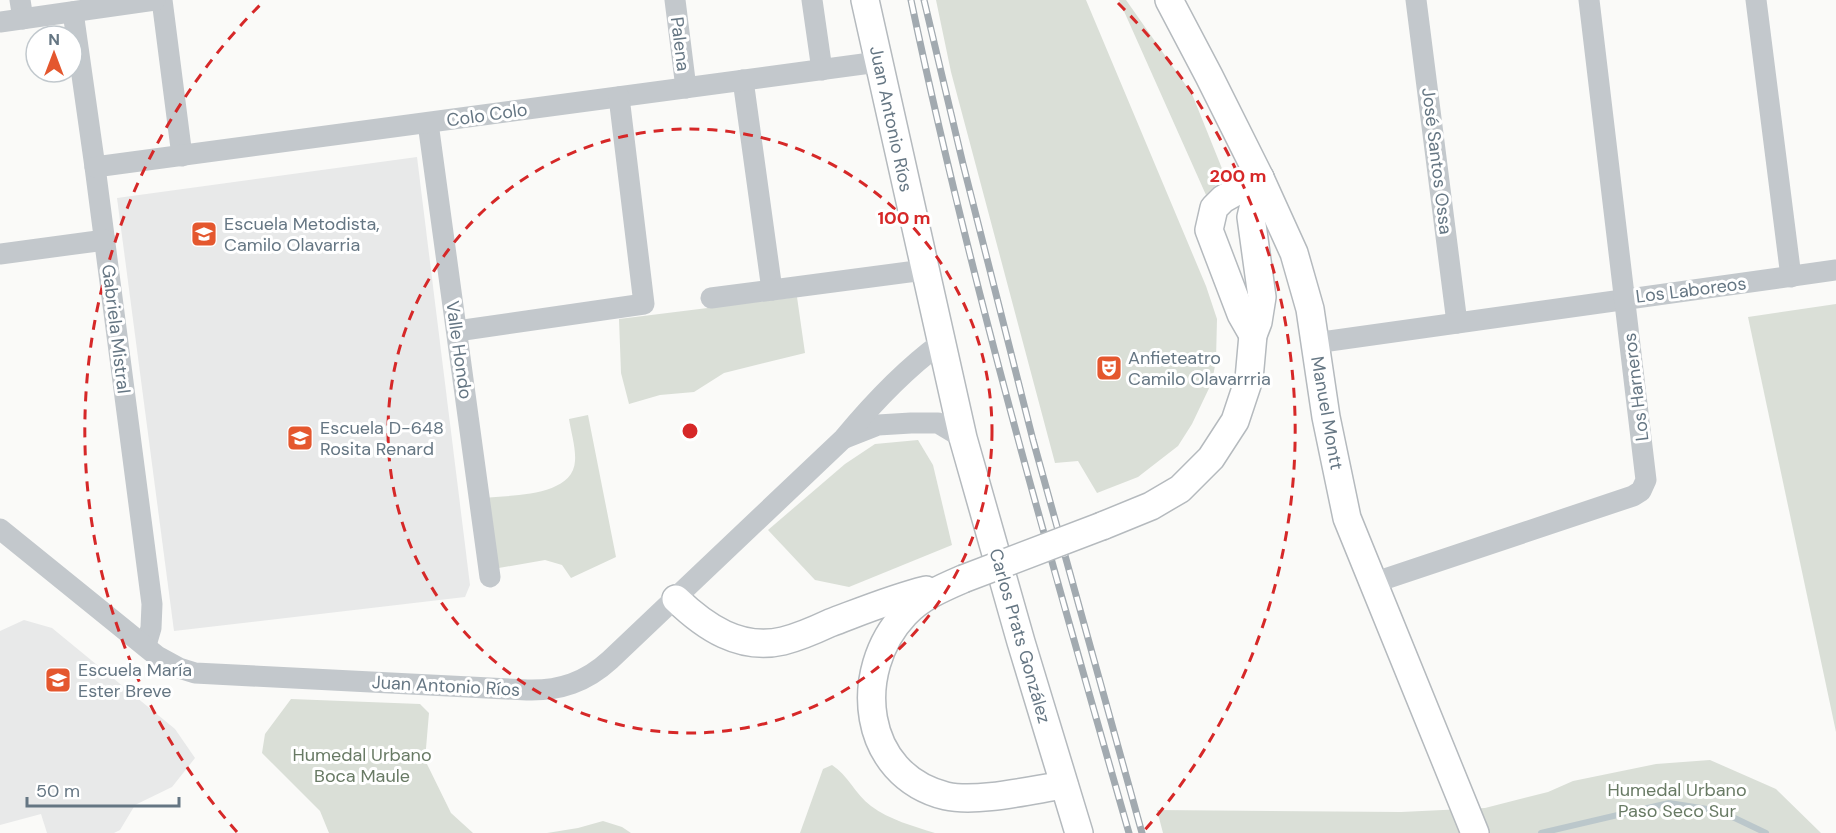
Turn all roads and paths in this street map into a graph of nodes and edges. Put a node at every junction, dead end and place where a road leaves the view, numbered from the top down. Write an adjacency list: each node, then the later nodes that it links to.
1 (155, 0): 11 (street)
2 (162, 0): 19 (street)
3 (675, 0): 16 (street, Palena)
4 (812, 0): 14 (street)
5 (865, 0): 13 (main road, Juan Antonio Ríos)
6 (1169, 0): 21 (main road, Manuel Montt)
7 (1416, 0): 30 (street, José Santos Ossa)
8 (1589, 0): 29 (street, Los Harneros)
9 (1756, 0): 26 (street)
10 (21, 9): 11 (street); 12 (street)
11 (73, 12): 20 (street, Gabriela Mistral)
12 (0, 22)
13 (878, 62): 14 (street, Colo Colo); 24 (main road, Juan Antonio Ríos)
14 (822, 70): 15 (street, Colo Colo)
15 (743, 80): 16 (street, Colo Colo); 27 (street)
16 (686, 88): 17 (street, Colo Colo)
17 (619, 97): 18 (street, Colo Colo); 31 (street)
18 (428, 123): 19 (street, Colo Colo); 31 (street, Valle Hondo)
19 (182, 156): 20 (street, Colo Colo)
20 (95, 167): 22 (street, Gabriela Mistral)
21 (1260, 178): 32 (main road); 32 (main road); 34 (main road, Manuel Montt)
22 (105, 240): 23 (street); 42 (street, Gabriela Mistral)
23 (0, 254)
24 (924, 270): 27 (street); 33 (main road, Juan Antonio Ríos)
25 (1836, 270): 26 (street, Los Laboreos)
26 (1791, 277): 29 (street, Los Laboreos)
27 (772, 290): 28 (street)
28 (711, 298)
29 (1625, 299): 30 (street, Los Laboreos); 40 (street, Los Harneros)
30 (1457, 323): 34 (street, Los Laboreos)
31 (456, 331): 38 (street, Valle Hondo)
32 (1253, 335): 39 (main road, bridge)
33 (941, 343): 35 (street, Juan Antonio Ríos); 36 (main road, Juan Antonio Ríos)
34 (1315, 343): 40 (main road, Manuel Montt)
35 (844, 438): 36 (street, Juan Antonio Ríos); 41 (street, Juan Antonio Ríos)
36 (963, 438): 43 (main road, Carlos Prats González)
37 (0, 529): 42 (street, Juan Antonio Ríos)
38 (490, 577)
39 (954, 583): 41 (main road); 43 (main road)
40 (1373, 583): 44 (main road, Manuel Montt)
41 (676, 599): 42 (street, Juan Antonio Ríos)
42 (146, 645)
43 (1064, 785): 45 (main road, Carlos Prats González)
44 (1474, 830)
45 (1079, 833)

